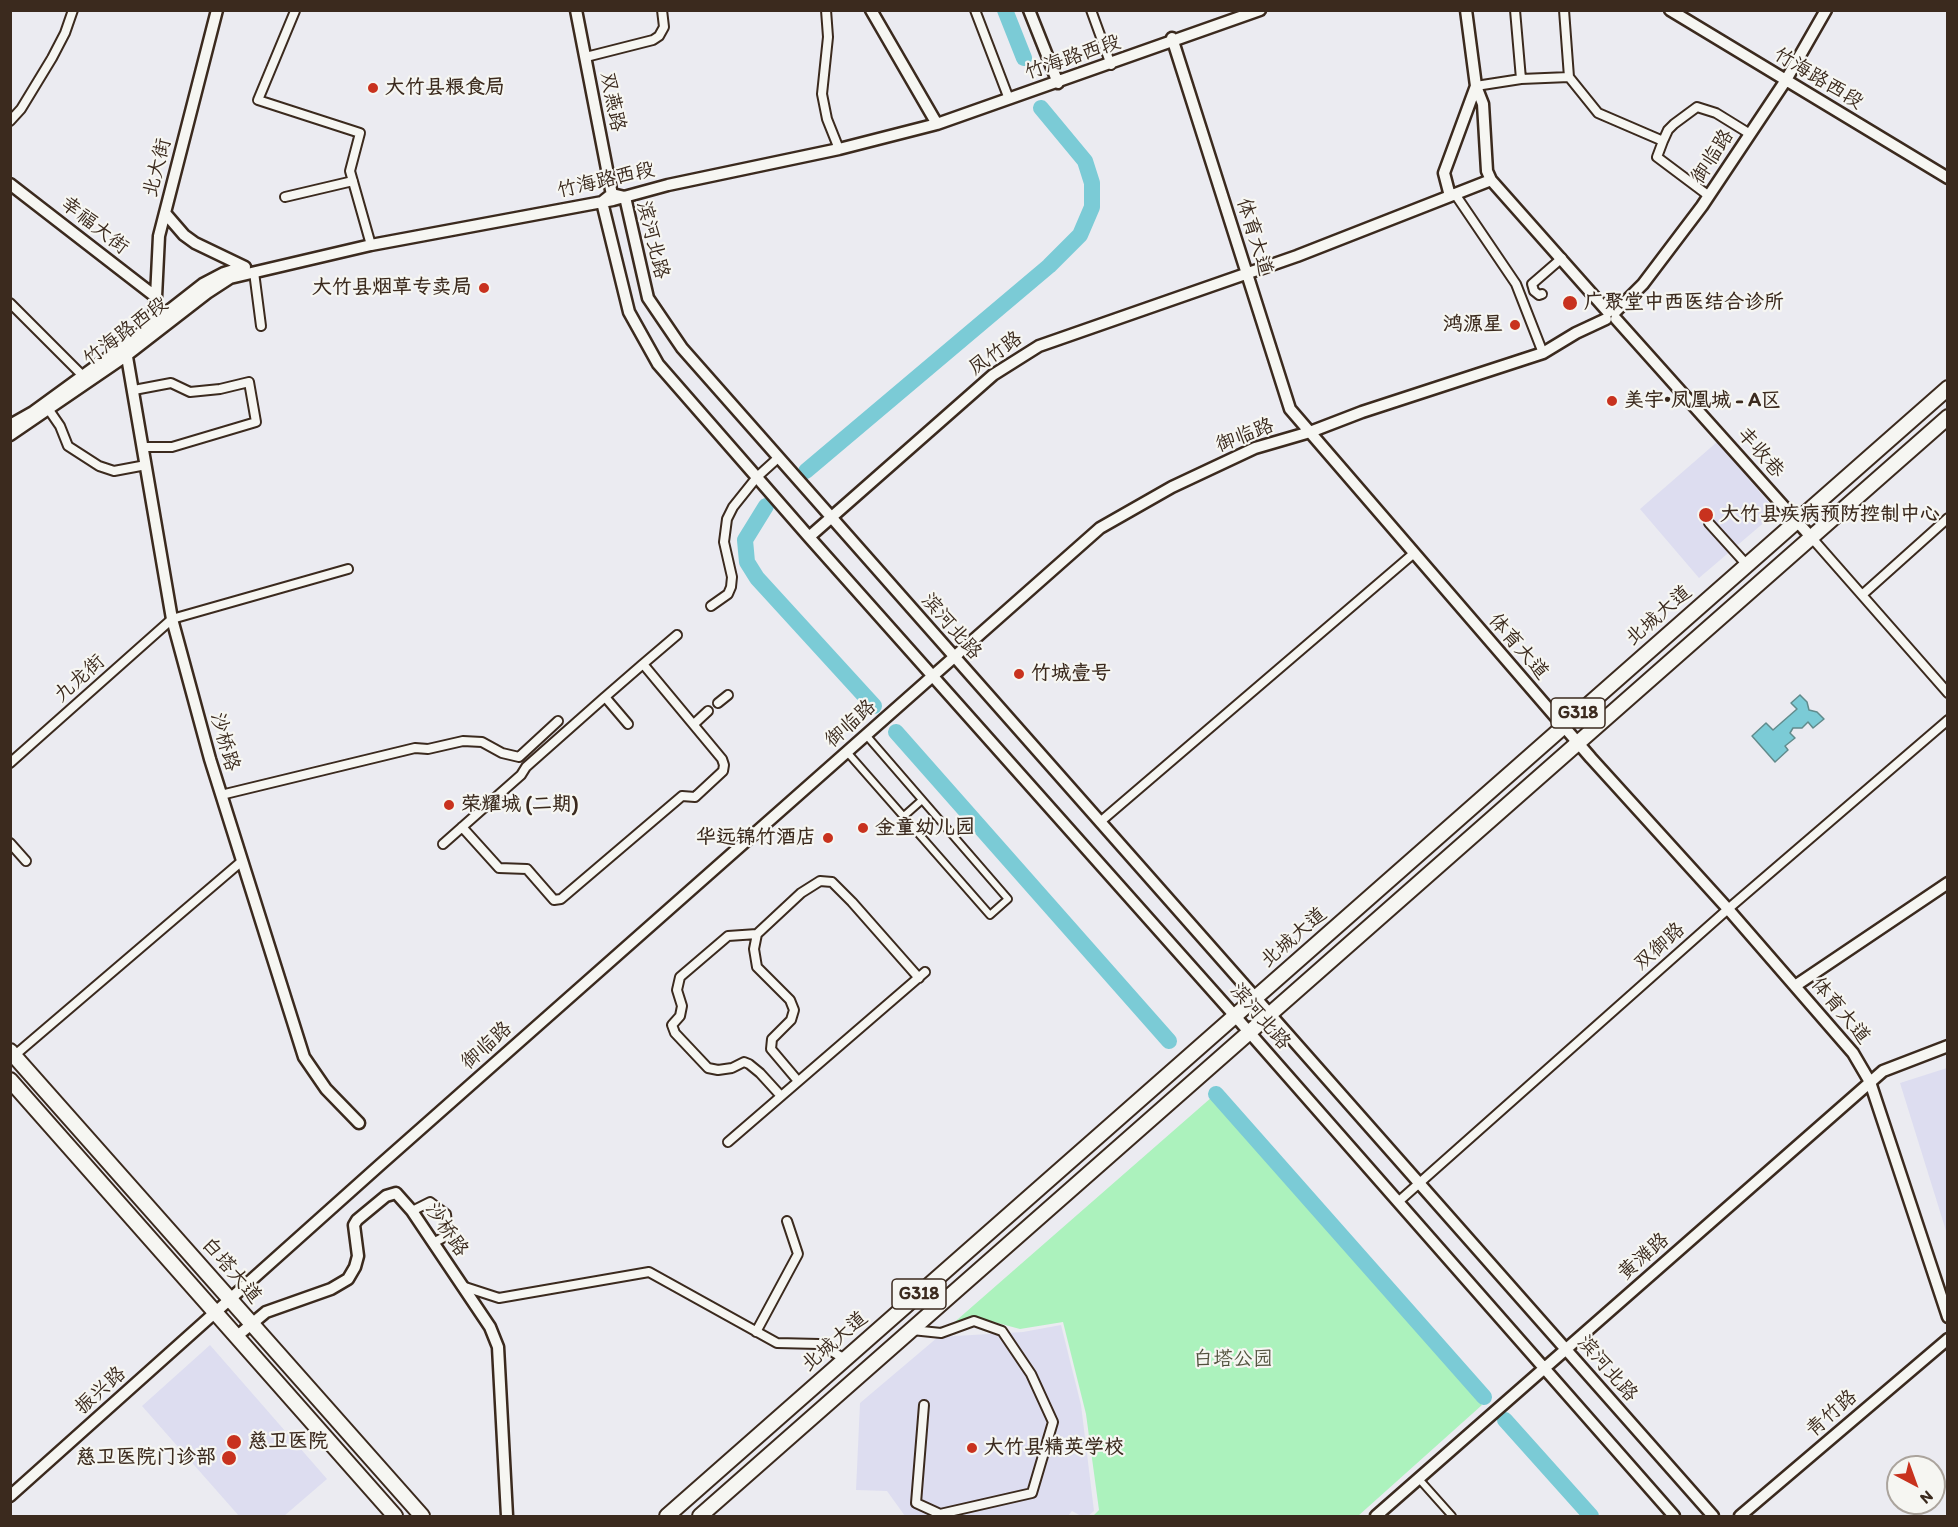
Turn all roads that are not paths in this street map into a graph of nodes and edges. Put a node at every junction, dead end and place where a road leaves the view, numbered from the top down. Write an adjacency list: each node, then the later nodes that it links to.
1 (73, 10): 27 (street)
2 (217, 10): 42 (street, 北大街)
3 (576, 10): 19 (street, 双燕路)
4 (662, 10): 19 (street)
5 (826, 10): 31 (street)
6 (871, 10): 28 (street)
7 (975, 10): 26 (street)
8 (1029, 10): 23 (street)
9 (1091, 10): 20 (street)
10 (1260, 10): 17 (street, 竹海路西段)
11 (1466, 10): 25 (street)
12 (1515, 10): 22 (street)
13 (1564, 10): 21 (street)
14 (1670, 10): 24 (street, 竹海路西段)
15 (1826, 10): 24 (street, 御临路)
16 (295, 11): 34 (street)
17 (1243, 12): 18 (street, 竹海路西段)
18 (1173, 40): 20 (street, 竹海路西段); 46 (street, 体育大道)
19 (585, 57): 39 (street, 双燕路)
20 (1110, 62): 23 (street, 竹海路西段)
21 (1569, 77): 22 (street); 30 (street)
22 (1521, 79): 25 (street)
23 (1057, 80): 26 (street, 竹海路西段)
24 (1786, 80): 29 (street, 御临路); 32 (street, 竹海路西段)
25 (1476, 86): 33 (street); 36 (street)
26 (1008, 97): 28 (street, 竹海路西段)
27 (10, 121)
28 (936, 122): 31 (street, 竹海路西段)
29 (1750, 134): 30 (street); 37 (street, 御临路)
30 (1663, 141): 37 (street)
31 (839, 146): 39 (street, 竹海路西段); 40 (street, 竹海路西段)
32 (1947, 178)
33 (1491, 180): 36 (street, 凤竹路); 44 (street, 丰收巷)
34 (353, 182): 38 (street); 43 (street)
35 (10, 184): 50 (street, 幸福大街)
36 (1452, 195): 46 (street, 凤竹路); 47 (street)
37 (1709, 196): 52 (street, 御临路)
38 (285, 197)
39 (613, 197): 40 (street, 滨河北路); 41 (street, 滨河北路); 43 (street, 竹海路西段)
40 (625, 197): 67 (street, 滨河北路)
41 (602, 202): 43 (street, 竹海路西段); 69 (street, 滨河北路)
42 (165, 213): 45 (street); 50 (street, 北大街)
43 (370, 242): 45 (street, 竹海路西段)
44 (1562, 258): 48 (street); 52 (street, 丰收巷)
45 (250, 269): 53 (street, 竹海路西段); 54 (street); 55 (street, 竹海路西段)
46 (1247, 273): 64 (street, 体育大道); 70 (street, 凤竹路)
47 (1516, 284): 48 (street); 57 (street)
48 (1532, 284): 49 (street)
49 (1542, 294)
50 (156, 297): 53 (street, 北大街)
51 (10, 303): 58 (street)
52 (1611, 315): 57 (street, 御临路); 72 (street, 丰收巷)
53 (152, 324): 55 (street, 北大街); 56 (street, 竹海路西段)
54 (261, 326)
55 (150, 337): 56 (street, 竹海路西段)
56 (126, 350): 58 (street, 竹海路西段); 60 (street, 沙桥路); 61 (street, 竹海路西段)
57 (1542, 353): 64 (street, 御临路)
58 (82, 375): 63 (street, 竹海路西段)
59 (1947, 388): 72 (highway, 北城大道 / G318)
60 (134, 390): 66 (street, 沙桥路); 66 (street)
61 (49, 410): 65 (street, 竹海路西段); 68 (street)
62 (1947, 417): 75 (highway, 北城大道 / G318)
63 (10, 425)
64 (1310, 432): 76 (street, 体育大道); 83 (street, 御临路)
65 (11, 434)
66 (143, 447): 68 (street, 沙桥路)
67 (780, 460): 69 (street); 70 (street, 滨河北路)
68 (146, 465): 81 (street, 沙桥路)
69 (759, 478): 74 (street, 滨河北路); 80 (street)
70 (831, 517): 74 (street, 凤竹路); 83 (street, 滨河北路)
71 (1947, 518): 79 (street)
72 (1796, 521): 75 (street, 丰收巷); 77 (highway, 北城大道 / G318)
73 (1709, 524): 77 (street)
74 (809, 537): 85 (street, 滨河北路)
75 (1810, 537): 79 (street, 丰收巷); 97 (highway, 北城大道 / G318)
76 (1413, 554): 95 (street, 体育大道); 103 (street)
77 (1747, 565): 95 (highway, 北城大道 / G318)
78 (348, 569): 81 (street)
79 (1862, 595): 86 (street, 丰收巷)
80 (711, 606)
81 (172, 619): 99 (street, 九龙街); 100 (street, 沙桥路)
82 (677, 635): 84 (street)
83 (954, 657): 85 (street, 御临路); 103 (street, 滨河北路)
84 (643, 664): 88 (street); 94 (street)
85 (933, 675): 96 (street, 御临路); 115 (street, 滨河北路)
86 (1947, 693)
87 (728, 695): 89 (street)
88 (605, 697): 93 (street); 104 (street)
89 (718, 703)
90 (708, 711): 94 (street)
91 (1947, 720): 110 (street, 双御路)
92 (558, 721): 100 (street)
93 (628, 724)
94 (694, 724): 104 (street)
95 (1564, 726): 97 (street, 体育大道); 113 (highway, 北城大道 / G318)
96 (867, 734): 98 (street, 御临路); 101 (street)
97 (1578, 743): 110 (street, 体育大道); 114 (highway, 北城大道 / G318)
98 (847, 752): 102 (street); 131 (street, 御临路)
99 (10, 763)
100 (221, 795): 108 (street, 沙桥路)
101 (922, 800): 102 (street); 102 (street)
102 (904, 816)
103 (1100, 822): 113 (street, 滨河北路)
104 (462, 827): 106 (street)
105 (10, 843): 107 (street)
106 (443, 844)
107 (26, 861)
108 (242, 861): 118 (street); 123 (street, 沙桥路)
109 (1947, 883): 112 (street)
110 (1728, 909): 112 (street, 体育大道); 125 (street, 双御路)
111 (757, 933): 120 (street); 120 (street); 122 (street)
112 (1795, 986): 121 (street, 体育大道)
113 (1256, 997): 114 (street, 滨河北路); 115 (highway, 北城大道 / G318)
114 (1270, 1014): 116 (highway, 北城大道 / G318); 125 (street, 滨河北路)
115 (1235, 1016): 116 (street, 滨河北路); 140 (highway, 北城大道 / G318)
116 (1249, 1032): 126 (street, 滨河北路); 135 (highway, 北城大道 / G318)
117 (1947, 1046): 121 (street, 黄滩路)
118 (13, 1053): 131 (highway, 白塔大道)
119 (10, 1080): 132 (highway, 白塔大道)
120 (798, 1082): 122 (street)
121 (1870, 1082): 133 (street, 体育大道); 139 (street, 黄滩路)
122 (781, 1096): 124 (street)
123 (359, 1123)
124 (728, 1142)
125 (1419, 1183): 126 (street, 双御路); 139 (street, 滨河北路)
126 (1398, 1202): 141 (street, 滨河北路)
127 (412, 1211): 129 (street, 沙桥路); 129 (street); 134 (street, 沙桥路)
128 (787, 1221): 136 (street)
129 (434, 1243): 130 (street, 沙桥路)
130 (462, 1286): 136 (street); 147 (street, 沙桥路)
131 (230, 1300): 132 (street, 御临路); 134 (highway, 白塔大道)
132 (216, 1313): 137 (highway, 白塔大道); 144 (street, 振兴路)
133 (1947, 1317)
134 (251, 1324): 137 (street, 沙桥路); 146 (highway, 白塔大道)
135 (912, 1330): 142 (street); 149 (highway, 北城大道 / G318)
136 (756, 1332): 140 (street)
137 (236, 1337): 145 (highway, 白塔大道)
138 (1947, 1339): 154 (street, 青竹路)
139 (1566, 1350): 141 (street, 黄滩路); 153 (street, 滨河北路)
140 (845, 1359): 148 (highway, 北城大道 / G318)
141 (1544, 1369): 143 (street, 黄滩路); 152 (street, 滨河北路)
142 (924, 1405)
143 (1419, 1479): 150 (street, 黄滩路); 151 (street)
144 (10, 1496)
145 (395, 1516)
146 (422, 1516)
147 (507, 1516)
148 (666, 1516)
149 (700, 1516)
150 (1376, 1516)
151 (1452, 1516)
152 (1674, 1516)
153 (1713, 1516)
154 (1740, 1516)

